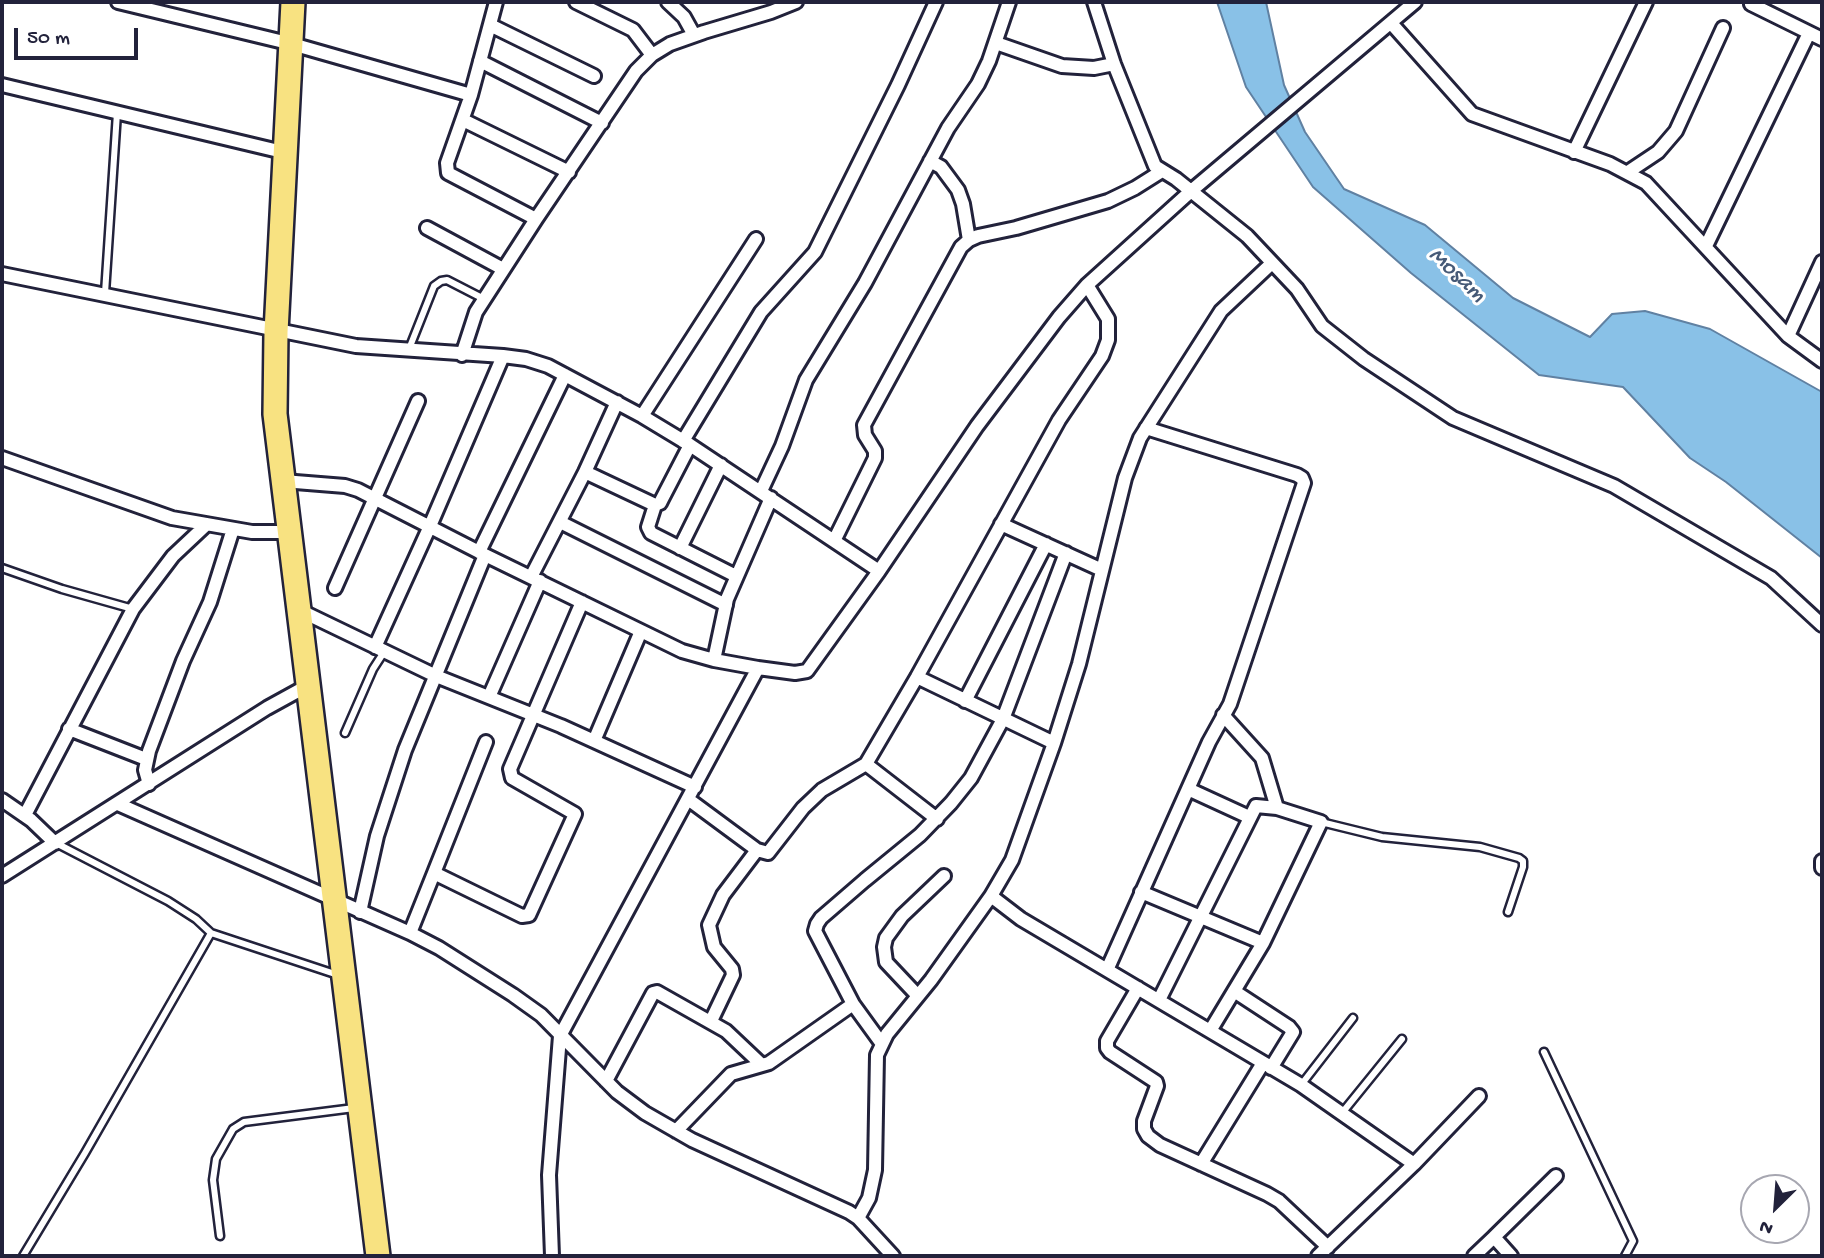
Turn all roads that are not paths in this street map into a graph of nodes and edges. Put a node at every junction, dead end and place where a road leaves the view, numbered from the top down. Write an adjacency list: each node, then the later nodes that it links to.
1 (118, 2): 21 (street)
2 (293, 2): 21 (highway)
3 (496, 2): 15 (street)
4 (576, 2): 22 (street)
5 (668, 2): 18 (street)
6 (796, 2): 18 (street)
7 (919, 2): 13 (street)
8 (1009, 2): 20 (street)
9 (1094, 2): 24 (street)
10 (1646, 2): 31 (street)
11 (1411, 3): 14 (street)
12 (1751, 4): 17 (street)
13 (934, 5): 61 (street)
14 (1391, 23): 31 (street); 37 (street)
15 (491, 25): 23 (street); 25 (street)
16 (1723, 28): 36 (street)
17 (1809, 33): 19 (street); 42 (street)
18 (694, 35): 22 (street)
19 (1822, 39)
20 (996, 43): 24 (street); 33 (street)
21 (292, 44): 27 (street); 32 (highway)
22 (652, 55): 30 (street)
23 (480, 61): 27 (street); 30 (street)
24 (1114, 64): 34 (street)
25 (594, 76)
26 (2, 85): 28 (street)
27 (471, 95): 29 (street)
28 (117, 113): 32 (street); 48 (lane)
29 (463, 120): 35 (street); 38 (street)
30 (602, 123): 35 (street)
31 (1574, 152): 36 (street)
32 (287, 153): 50 (highway)
33 (930, 161): 41 (street); 66 (street)
34 (1162, 171): 37 (street); 41 (street)
35 (569, 172): 38 (street)
36 (1628, 172): 42 (street)
37 (1191, 191): 44 (street); 47 (street)
38 (536, 219): 45 (street)
39 (427, 228): 45 (street)
40 (756, 239): 59 (street)
41 (969, 240): 75 (street)
42 (1706, 246): 51 (street)
43 (1822, 262): 51 (street)
44 (1272, 263): 60 (street); 90 (street)
45 (503, 270): 49 (street)
46 (2, 274): 48 (street)
47 (1087, 285): 71 (street); 82 (street)
48 (105, 293): 50 (street)
49 (484, 299): 52 (lane); 53 (street)
50 (276, 332): 52 (street); 65 (highway)
51 (1788, 336): 55 (street)
52 (408, 351): 53 (street)
53 (461, 355): 54 (street)
54 (503, 356): 56 (street); 72 (street)
55 (1822, 361)
56 (565, 375): 58 (street); 79 (street)
57 (418, 401): 67 (street)
58 (617, 402): 59 (street); 64 (street)
59 (642, 416): 61 (street)
60 (1146, 429): 81 (street); 101 (street)
61 (686, 443): 63 (street); 68 (street)
62 (2, 458): 70 (street)
63 (721, 465): 66 (street); 77 (street)
64 (585, 472): 68 (street); 69 (street)
65 (283, 481): 67 (street); 74 (highway)
66 (766, 494): 75 (street); 83 (street)
67 (374, 497): 72 (street); 85 (street)
68 (655, 505): 77 (street)
69 (560, 522): 84 (street); 87 (street)
70 (206, 524): 73 (street); 88 (street)
71 (1001, 524): 76 (street); 96 (street)
72 (430, 526): 79 (street); 92 (street)
73 (233, 529): 74 (street); 108 (street)
74 (289, 532): 89 (highway)
75 (834, 541): 82 (street)
76 (1046, 544): 78 (street); 99 (street)
77 (680, 548): 83 (street)
78 (1066, 553): 81 (street); 102 (street)
79 (482, 554): 84 (street); 95 (street)
80 (2, 568): 88 (lane)
81 (1102, 570): 107 (street)
82 (879, 571): 94 (street)
83 (736, 576): 87 (street)
84 (535, 579): 86 (street); 98 (street)
85 (335, 588)
86 (582, 602): 91 (street); 100 (street)
87 (726, 605): 93 (street)
88 (133, 609): 103 (street)
89 (298, 610): 92 (street); 97 (highway)
90 (1822, 625)
91 (641, 631): 93 (street); 105 (street)
92 (380, 649): 95 (street); 104 (lane)
93 (714, 660): 94 (street)
94 (758, 668): 111 (street)
95 (436, 676): 98 (street); 131 (street)
96 (917, 677): 99 (street); 109 (street)
97 (307, 687): 110 (street); 130 (highway)
98 (489, 697): 100 (street)
99 (965, 701): 102 (street)
100 (533, 715): 105 (street); 125 (street)
101 (1223, 715): 112 (street); 116 (street)
102 (1003, 719): 107 (street); 119 (street)
103 (69, 729): 108 (street); 117 (street)
104 (345, 733)
105 (594, 741): 111 (street)
106 (486, 742): 125 (street)
107 (1054, 743): 129 (street)
108 (146, 759): 110 (street)
109 (866, 764): 119 (street); 122 (street)
110 (149, 784): 115 (street)
111 (695, 787): 113 (street)
112 (1188, 789): 118 (street); 128 (street)
113 (688, 799): 122 (street); 147 (street)
114 (2, 800): 117 (street)
115 (118, 804): 121 (street); 130 (street)
116 (1277, 808): 118 (street); 120 (street)
117 (25, 815): 121 (street)
118 (1249, 817): 133 (street)
119 (937, 818): 143 (street)
120 (1321, 822): 132 (lane); 136 (street)
121 (55, 843): 126 (street); 134 (lane)
122 (757, 850): 145 (street)
123 (1822, 860): 124 (street)
124 (1822, 868)
125 (434, 873): 135 (street)
126 (2, 876)
127 (944, 876): 141 (street)
128 (1141, 892): 133 (street); 137 (street)
129 (991, 896): 137 (street); 141 (street)
130 (334, 901): 131 (street); 138 (highway)
131 (360, 912): 135 (street)
132 (1508, 912)
133 (1200, 916): 136 (street); 142 (street)
134 (211, 933): 138 (lane); 166 (lane)
135 (410, 933): 147 (street)
136 (1263, 943): 140 (street)
137 (1107, 970): 139 (street)
138 (344, 976): 156 (highway)
139 (1138, 988): 142 (street); 159 (street)
140 (1234, 992): 146 (street); 152 (street)
141 (918, 996): 149 (street)
142 (1159, 1000): 146 (street)
143 (853, 1004): 149 (street); 151 (street)
144 (1353, 1017): 154 (lane)
145 (711, 1021): 151 (street); 153 (street)
146 (1210, 1031): 152 (street)
147 (560, 1036): 153 (street); 168 (street)
148 (1402, 1039): 157 (lane)
149 (882, 1044): 162 (street)
150 (1544, 1052): 172 (lane)
151 (762, 1065): 158 (street)
152 (1267, 1065): 154 (street); 159 (street)
153 (606, 1081): 158 (street)
154 (1301, 1085): 157 (street)
155 (1479, 1096): 160 (street)
156 (360, 1107): 163 (lane); 167 (highway)
157 (1342, 1113): 160 (street)
158 (676, 1131): 162 (street)
159 (1201, 1164): 165 (street)
160 (1415, 1164): 165 (street)
161 (1556, 1176): 164 (street)
162 (858, 1218): 169 (street)
163 (220, 1236)
164 (1494, 1237): 170 (street); 171 (street)
165 (1323, 1252)
166 (23, 1256)
167 (379, 1256)
168 (552, 1256)
169 (893, 1256)
170 (1474, 1256)
171 (1511, 1256)
172 (1625, 1256)

